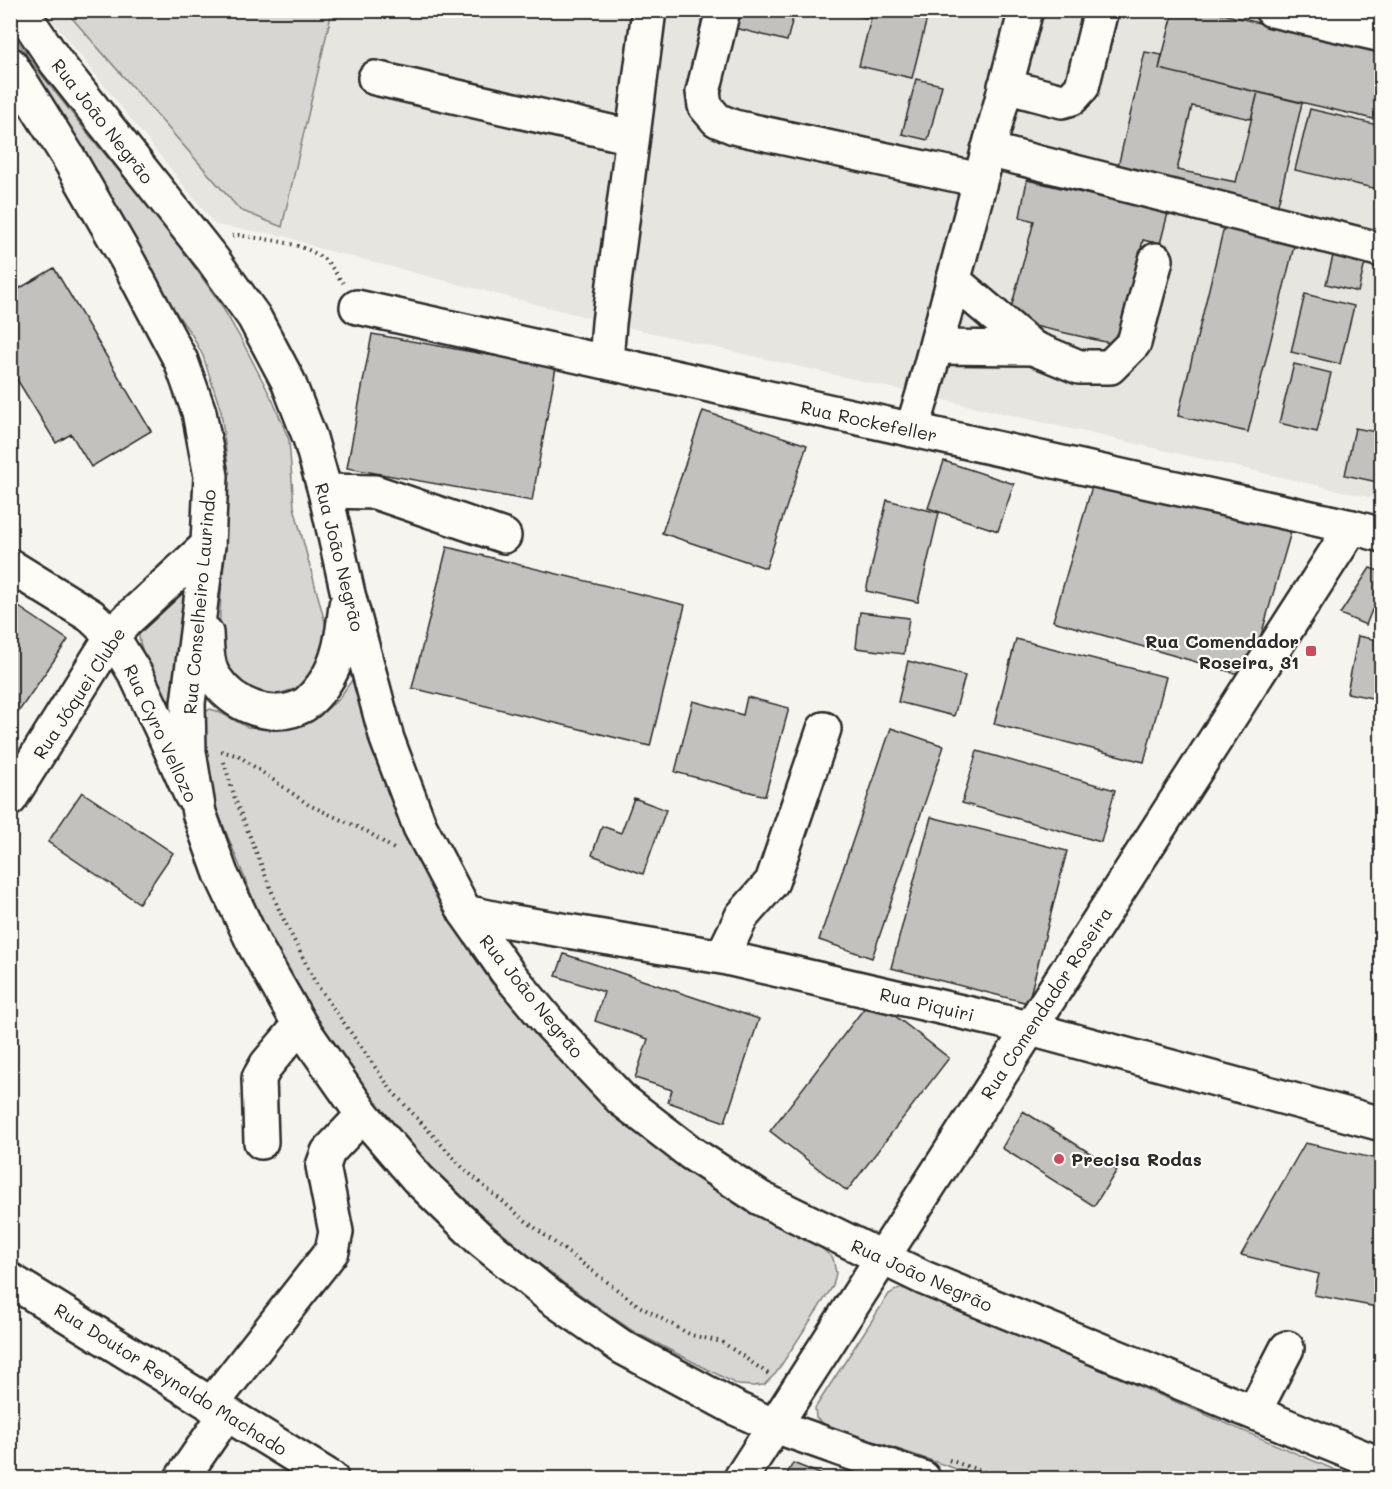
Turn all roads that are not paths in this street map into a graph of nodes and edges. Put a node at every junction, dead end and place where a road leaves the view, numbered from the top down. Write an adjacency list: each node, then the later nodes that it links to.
1 (21, 10): 21 (main road, Rua João Negrão)
2 (650, 10): 11 (main road)
3 (723, 10): 12 (main road)
4 (1026, 10): 10 (main road)
5 (1101, 10): 10 (main road)
6 (1272, 10): 7 (main road)
7 (1382, 35)
8 (10, 64): 24 (main road, Rua Conselheiro Laurindo)
9 (375, 78): 11 (main road)
10 (1005, 86): 12 (main road)
11 (632, 137): 19 (main road)
12 (984, 165): 13 (main road); 15 (main road)
13 (1382, 250)
14 (1156, 260): 18 (main road)
15 (953, 280): 17 (main road); 18 (main road)
16 (357, 307): 19 (main road, Rua Rockefeller)
17 (936, 347): 18 (main road); 20 (main road)
18 (1033, 348)
19 (606, 362): 20 (main road, Rua Rockefeller)
20 (912, 430): 22 (main road, Rua Rockefeller)
21 (325, 491): 23 (main road); 27 (main road, Rua João Negrão)
22 (1367, 531): 35 (main road, Rua Comendador Roseira)
23 (504, 536)
24 (208, 545): 26 (main road, Rua Conselheiro Laurindo); 28 (main road, Rua Jóquei Clube)
25 (10, 566): 28 (main road, Rua Cyro Vellozo)
26 (202, 584): 27 (main road); 31 (main road, Rua Conselheiro Laurindo)
27 (348, 594): 32 (main road, Rua João Negrão)
28 (112, 636): 30 (main road, Rua Jóquei Clube); 31 (main road, Rua Cyro Vellozo)
29 (824, 729): 33 (main road)
30 (10, 799)
31 (199, 813): 34 (main road, Rua Conselheiro Laurindo)
32 (465, 912): 33 (main road, Rua Piquiri); 39 (main road, Rua João Negrão)
33 (722, 957): 35 (main road, Rua Piquiri)
34 (300, 1025): 36 (main road, Rua Conselheiro Laurindo); 38 (main road)
35 (1029, 1029): 37 (main road, Rua Piquiri); 39 (main road, Rua Comendador Roseira)
36 (363, 1114): 42 (main road); 44 (main road, Rua Conselheiro Laurindo)
37 (1382, 1124)
38 (261, 1142)
39 (882, 1258): 43 (main road, Rua João Negrão); 44 (main road, Rua Comendador Roseira)
40 (10, 1280): 42 (main road, Rua Doutor Reynaldo Machado)
41 (1287, 1348): 43 (main road)
42 (219, 1409): 46 (main road); 47 (main road, Rua Doutor Reynaldo Machado)
43 (1254, 1412): 45 (main road, Rua João Negrão)
44 (775, 1426): 48 (main road, Rua Comendador Roseira); 49 (main road, Rua Conselheiro Laurindo)
45 (1382, 1465)
46 (182, 1479)
47 (331, 1479)
48 (741, 1479)
49 (923, 1479)

